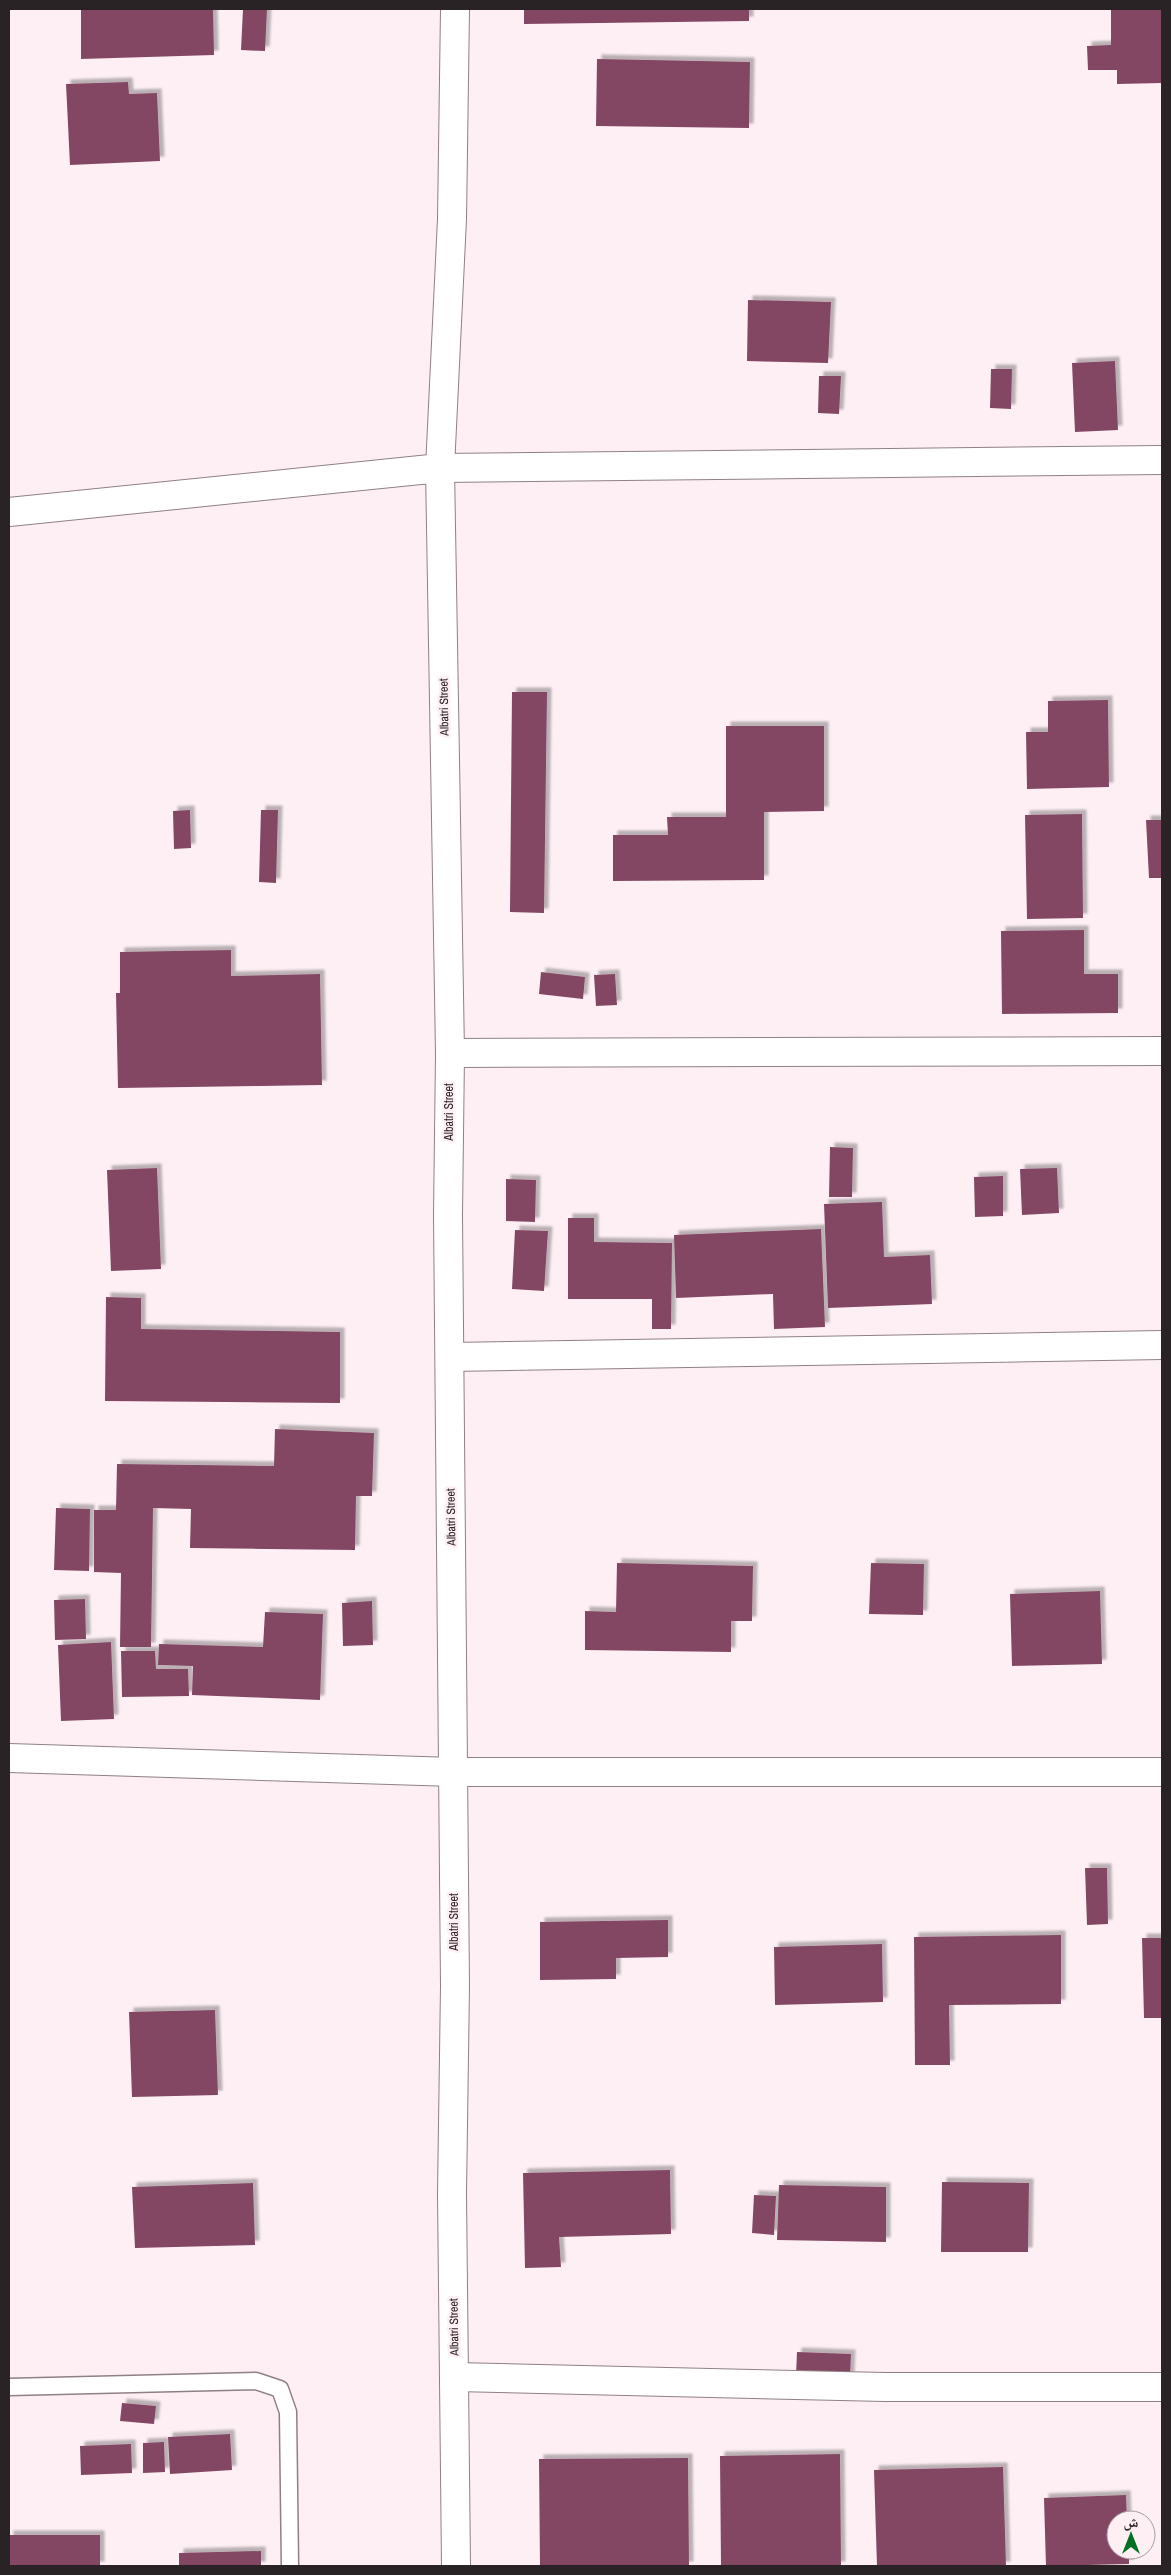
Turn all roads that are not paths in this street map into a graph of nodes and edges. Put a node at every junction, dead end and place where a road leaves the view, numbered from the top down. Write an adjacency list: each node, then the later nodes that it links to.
1 (455, 9): 3 (street, Albatri Street)
2 (1162, 460): 3 (street)
3 (440, 468): 4 (street); 6 (street, Albatri Street)
4 (9, 512)
5 (1162, 1051): 6 (street)
6 (450, 1054): 8 (street, Albatri Street)
7 (1162, 1345): 8 (street)
8 (450, 1357): 10 (street, Albatri Street)
9 (9, 1758): 10 (street)
10 (454, 1772): 11 (street); 12 (street, Albatri Street)
11 (1162, 1772)
12 (455, 2377): 14 (street); 16 (street, Albatri Street)
13 (9, 2387): 15 (lane)
14 (1162, 2387)
15 (290, 2566)
16 (456, 2566)

